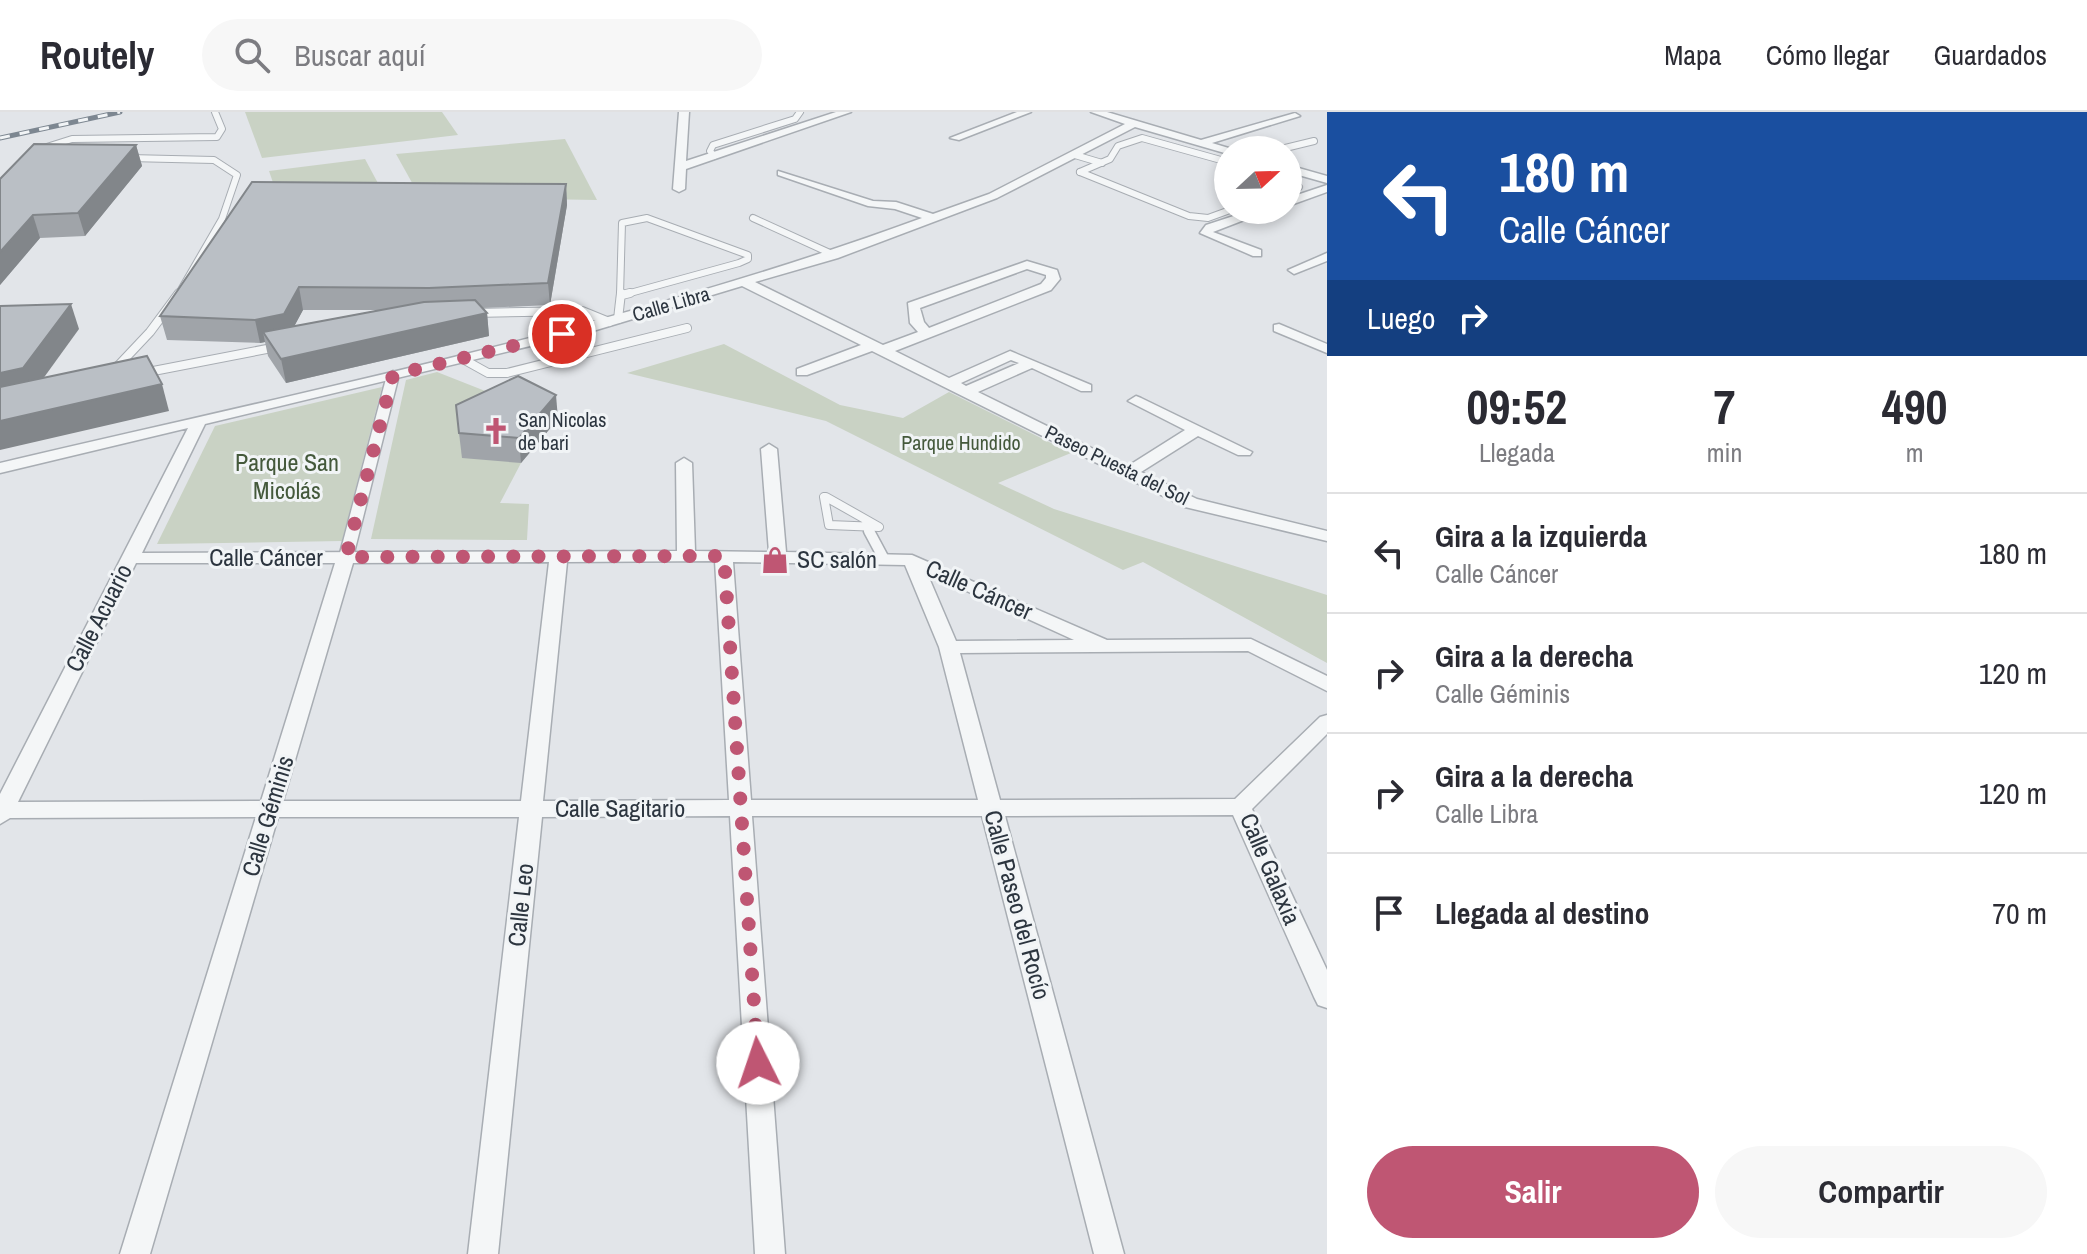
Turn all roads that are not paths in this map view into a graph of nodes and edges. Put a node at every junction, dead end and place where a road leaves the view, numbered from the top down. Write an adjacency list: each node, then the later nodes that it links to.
1 (215, 112): 20 (lane)
2 (684, 112): 23 (street)
3 (800, 112): 17 (lane)
4 (846, 112): 17 (street)
5 (1026, 112): 11 (street)
6 (1096, 112): 9 (street)
7 (1147, 112): 9 (street)
8 (1295, 116): 13 (street)
9 (1119, 119): 10 (street)
10 (1135, 123): 13 (street); 16 (street, Calle Libra)
11 (955, 138)
12 (1314, 141): 14 (lane)
13 (1201, 143): 15 (street)
14 (1302, 144)
15 (1214, 147)
16 (1079, 153): 21 (lane); 22 (lane); 32 (street, Calle Libra)
17 (714, 156): 23 (street)
18 (115, 158): 51 (lane)
19 (1214, 158): 21 (lane)
20 (39, 159)
21 (1110, 159): 22 (lane)
22 (1102, 163): 30 (lane)
23 (683, 166): 28 (street)
24 (1302, 172): 26 (street)
25 (782, 173): 32 (street)
26 (1327, 180)
27 (1327, 188): 29 (street)
28 (679, 189)
29 (1302, 197)
30 (1214, 216)
31 (753, 218): 35 (lane)
32 (936, 219): 35 (street, Calle Libra)
33 (1222, 224): 34 (street)
34 (1257, 253)
35 (834, 255): 38 (street, Calle Libra)
36 (1327, 257): 37 (street)
37 (1327, 267)
38 (744, 282): 41 (street, Calle Libra); 46 (street, Paseo Puesta del Sol)
39 (622, 295): 39 (lane); 41 (lane)
40 (461, 314): 41 (lane)
41 (614, 320): 48 (street, Calle Libra)
42 (687, 328): 48 (lane)
43 (1279, 328): 47 (street)
44 (926, 332): 44 (street); 46 (street)
45 (285, 345): 53 (lane)
46 (879, 347): 50 (street); 54 (street, Paseo Puesta del Sol)
47 (1327, 349)
48 (461, 358): 52 (street, Calle Libra)
49 (1032, 363): 54 (street); 55 (street); 56 (street)
50 (802, 372)
51 (107, 373)
52 (393, 375): 58 (street, Calle Libra); 70 (street, Calle Géminis)
53 (131, 376)
54 (950, 383): 56 (street, Paseo Puesta del Sol)
55 (1086, 388)
56 (967, 391): 64 (street, Paseo Puesta del Sol)
57 (1136, 401): 59 (street)
58 (199, 421): 63 (street, Calle Libra); 72 (street, Calle Acuario)
59 (1197, 430): 61 (street); 64 (street)
60 (769, 449): 71 (street)
61 (1244, 452)
62 (684, 463): 68 (street)
63 (0, 468)
64 (1129, 472): 66 (street, Paseo Puesta del Sol)
65 (867, 527): 65 (lane); 73 (lane)
66 (1324, 533)
67 (559, 556): 68 (street, Calle Cáncer); 70 (street, Calle Cáncer); 83 (street, Calle Leo)
68 (686, 556): 69 (street, Calle Cáncer)
69 (724, 556): 71 (street, Calle Cáncer); 80 (street)
70 (346, 557): 72 (street, Calle Cáncer); 82 (street, Calle Géminis)
71 (778, 557): 73 (street, Calle Cáncer)
72 (128, 558): 84 (street, Calle Acuario)
73 (884, 559): 74 (street, Calle Cáncer)
74 (912, 560): 75 (street, Calle Cáncer); 76 (street, Calle Paseo del Rocío)
75 (1104, 646): 76 (street, Calle Cáncer); 77 (street, Calle Cáncer)
76 (949, 647): 81 (street, Calle Paseo del Rocío)
77 (1327, 684)
78 (1327, 722): 79 (street, Calle Galaxia)
79 (1240, 807): 81 (street, Calle Sagitario); 85 (street, Calle Galaxia)
80 (741, 808): 81 (street, Calle Sagitario); 83 (street, Calle Sagitario); 88 (street)
81 (991, 808): 89 (street, Calle Paseo del Rocío)
82 (270, 809): 83 (street, Calle Sagitario); 84 (street, Calle Sagitario); 86 (street, Calle Géminis)
83 (531, 809): 87 (street, Calle Leo)
84 (1, 812)
85 (1327, 997)
86 (135, 1254)
87 (483, 1254)
88 (770, 1254)
89 (1109, 1254)

